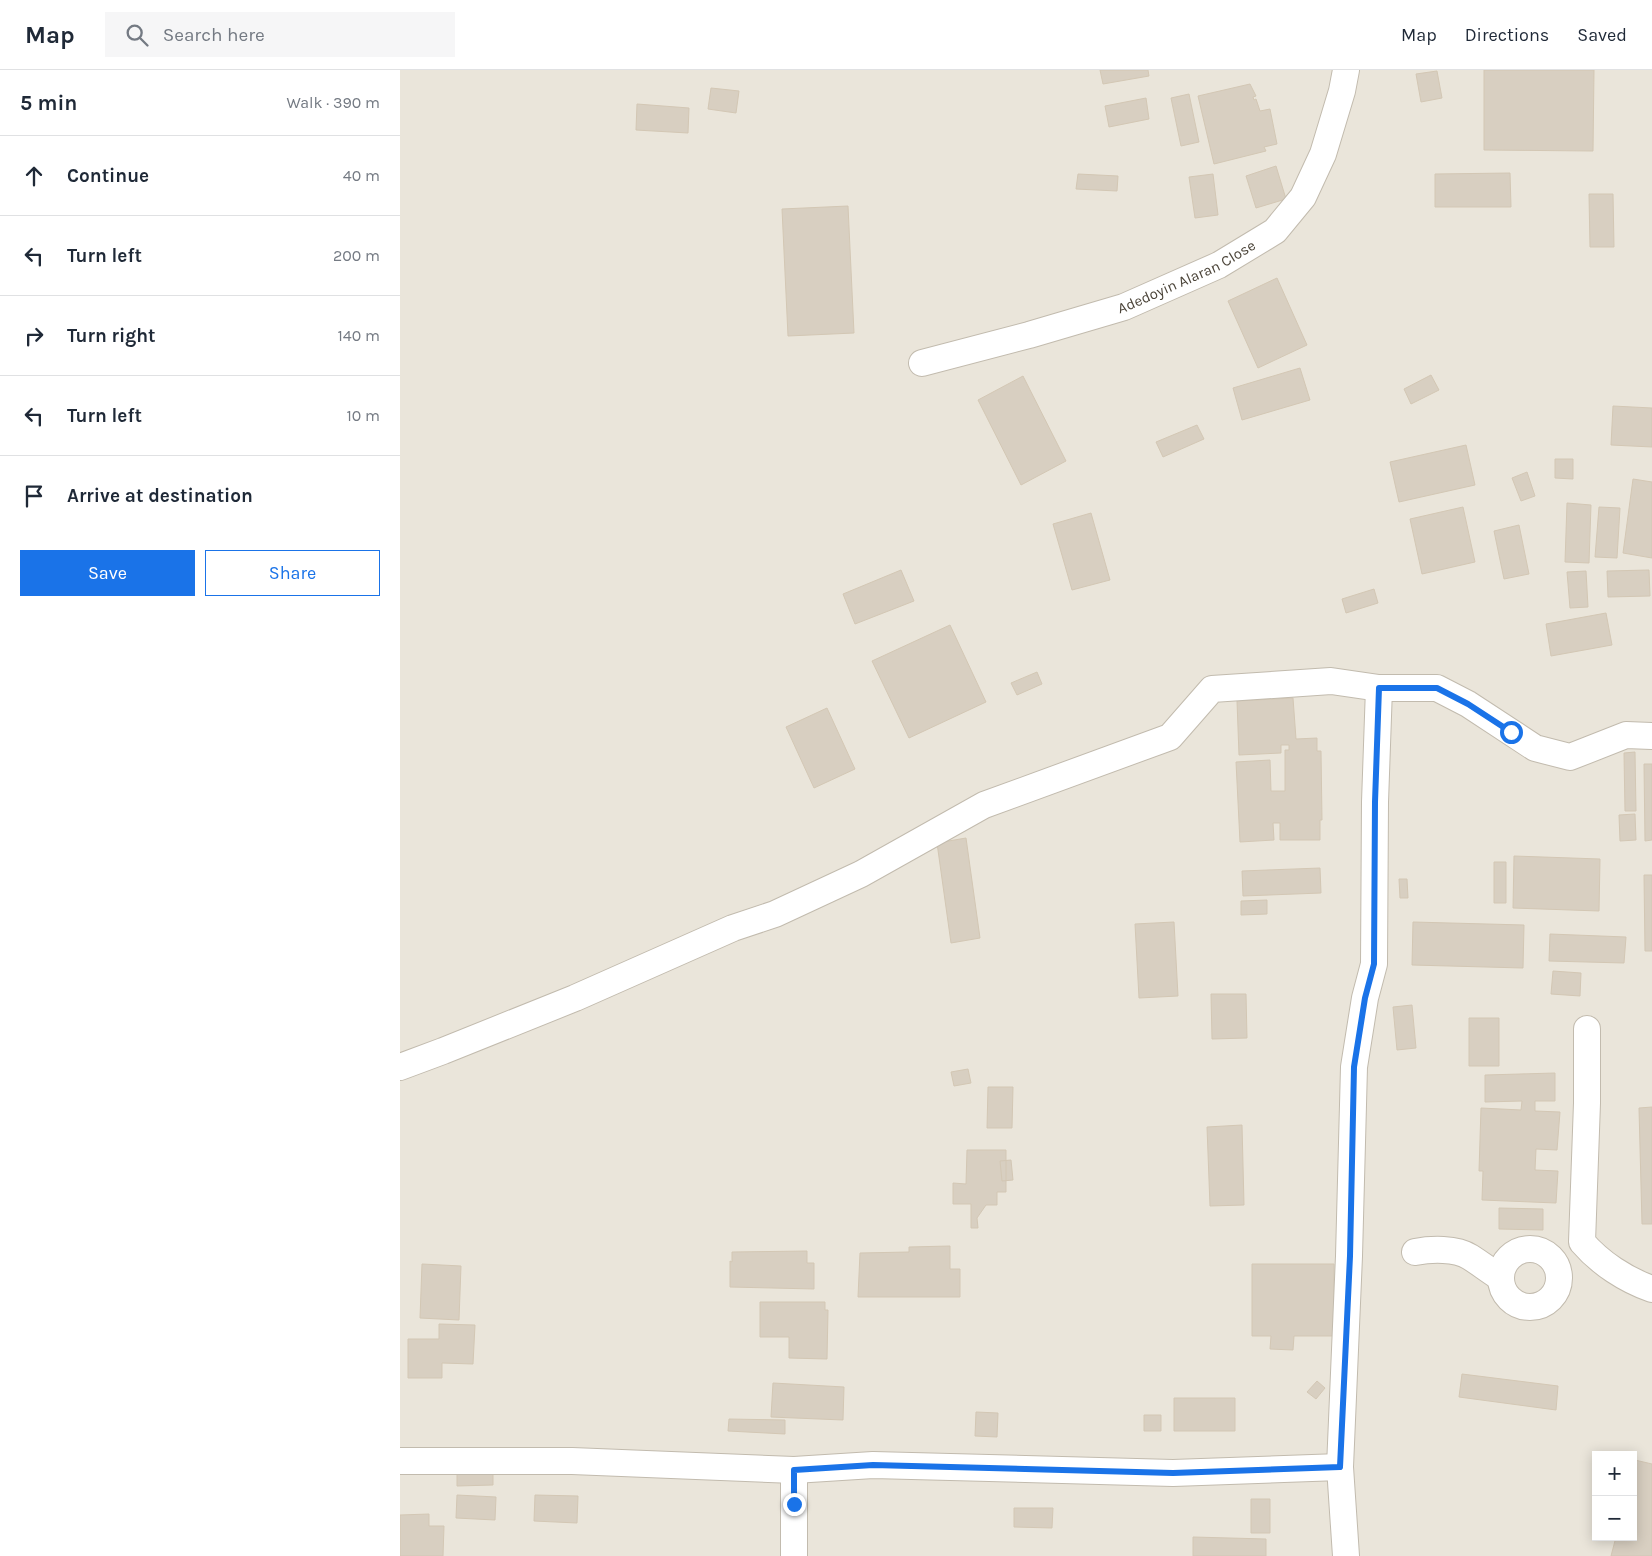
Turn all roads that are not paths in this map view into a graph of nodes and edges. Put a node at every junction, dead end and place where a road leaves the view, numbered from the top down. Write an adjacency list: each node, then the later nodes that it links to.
1 (1346, 70): 2 (street, Adedoyin Alaran Close)
2 (922, 363)
3 (1379, 688): 4 (street); 6 (street); 13 (street)
4 (1652, 736)
5 (1587, 1029): 7 (street)
6 (400, 1067)
7 (1582, 1242): 9 (street); 11 (street)
8 (1415, 1252): 10 (street)
9 (1556, 1263): 10 (street); 10 (street)
10 (1501, 1278)
11 (1652, 1289)
12 (400, 1460): 14 (street)
13 (1340, 1467): 14 (street); 16 (street)
14 (794, 1470): 15 (street)
15 (794, 1556)
16 (1346, 1556)

